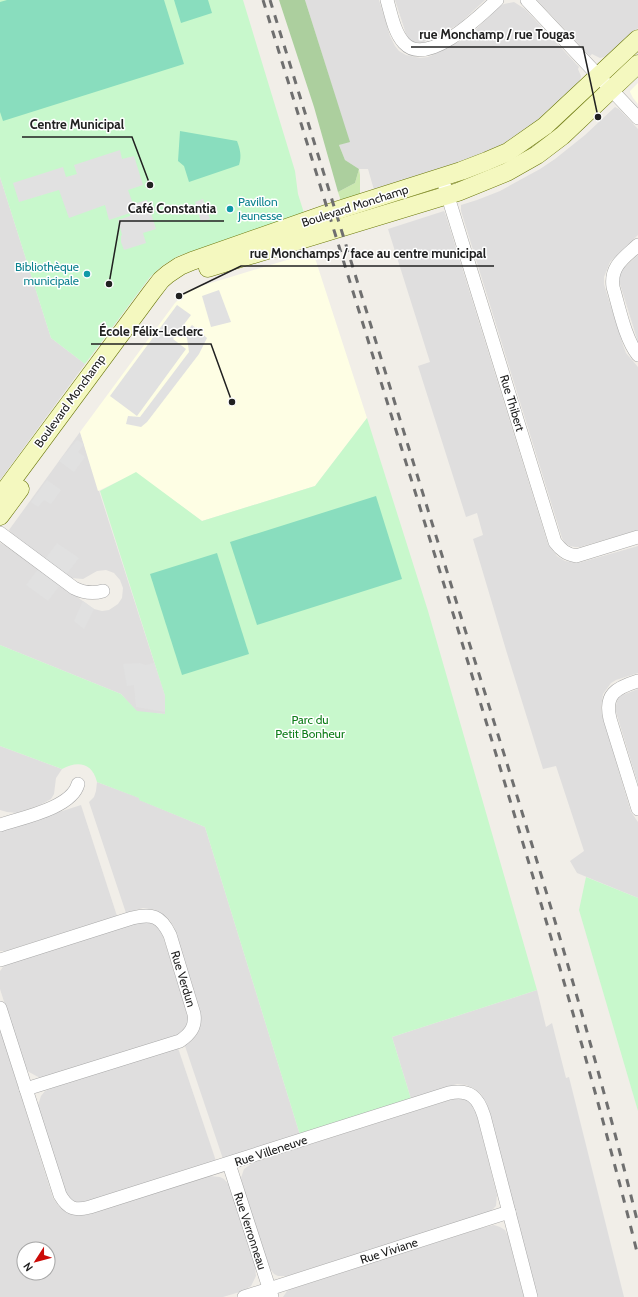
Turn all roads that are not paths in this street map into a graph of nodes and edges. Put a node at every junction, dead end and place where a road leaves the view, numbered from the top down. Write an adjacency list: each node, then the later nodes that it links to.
1 (387, 0): 2 (street)
2 (496, 0)
3 (527, 0): 6 (street)
4 (638, 39): 6 (street, Boulevard Monchamp)
5 (638, 64): 7 (street, Boulevard Monchamp)
6 (599, 76): 7 (street); 9 (street, Boulevard Monchamp)
7 (611, 89): 8 (street); 10 (street, Boulevard Monchamp)
8 (638, 118)
9 (442, 177): 10 (street, Rue Thibert); 13 (street, Boulevard Monchamp)
10 (448, 195): 14 (street, Boulevard Monchamp); 16 (street, Rue Thibert)
11 (638, 245): 12 (street)
12 (638, 355)
13 (0, 497)
14 (0, 516)
15 (0, 533): 17 (street)
16 (638, 537)
17 (103, 591)
18 (638, 681): 20 (street)
19 (78, 784): 21 (street)
20 (638, 809)
21 (0, 824)
22 (0, 960): 24 (street, Rue Verdun)
23 (0, 1008): 24 (street, Rue Villeneuve)
24 (26, 1089): 25 (street, Rue Villeneuve)
25 (229, 1164): 26 (street, Rue Villeneuve); 27 (street, Rue Verronneau)
26 (509, 1212): 27 (street, Rue Viviane); 29 (street, Rue Villeneuve)
27 (270, 1293): 28 (street, Rue Viviane)
28 (244, 1297)
29 (530, 1297)

